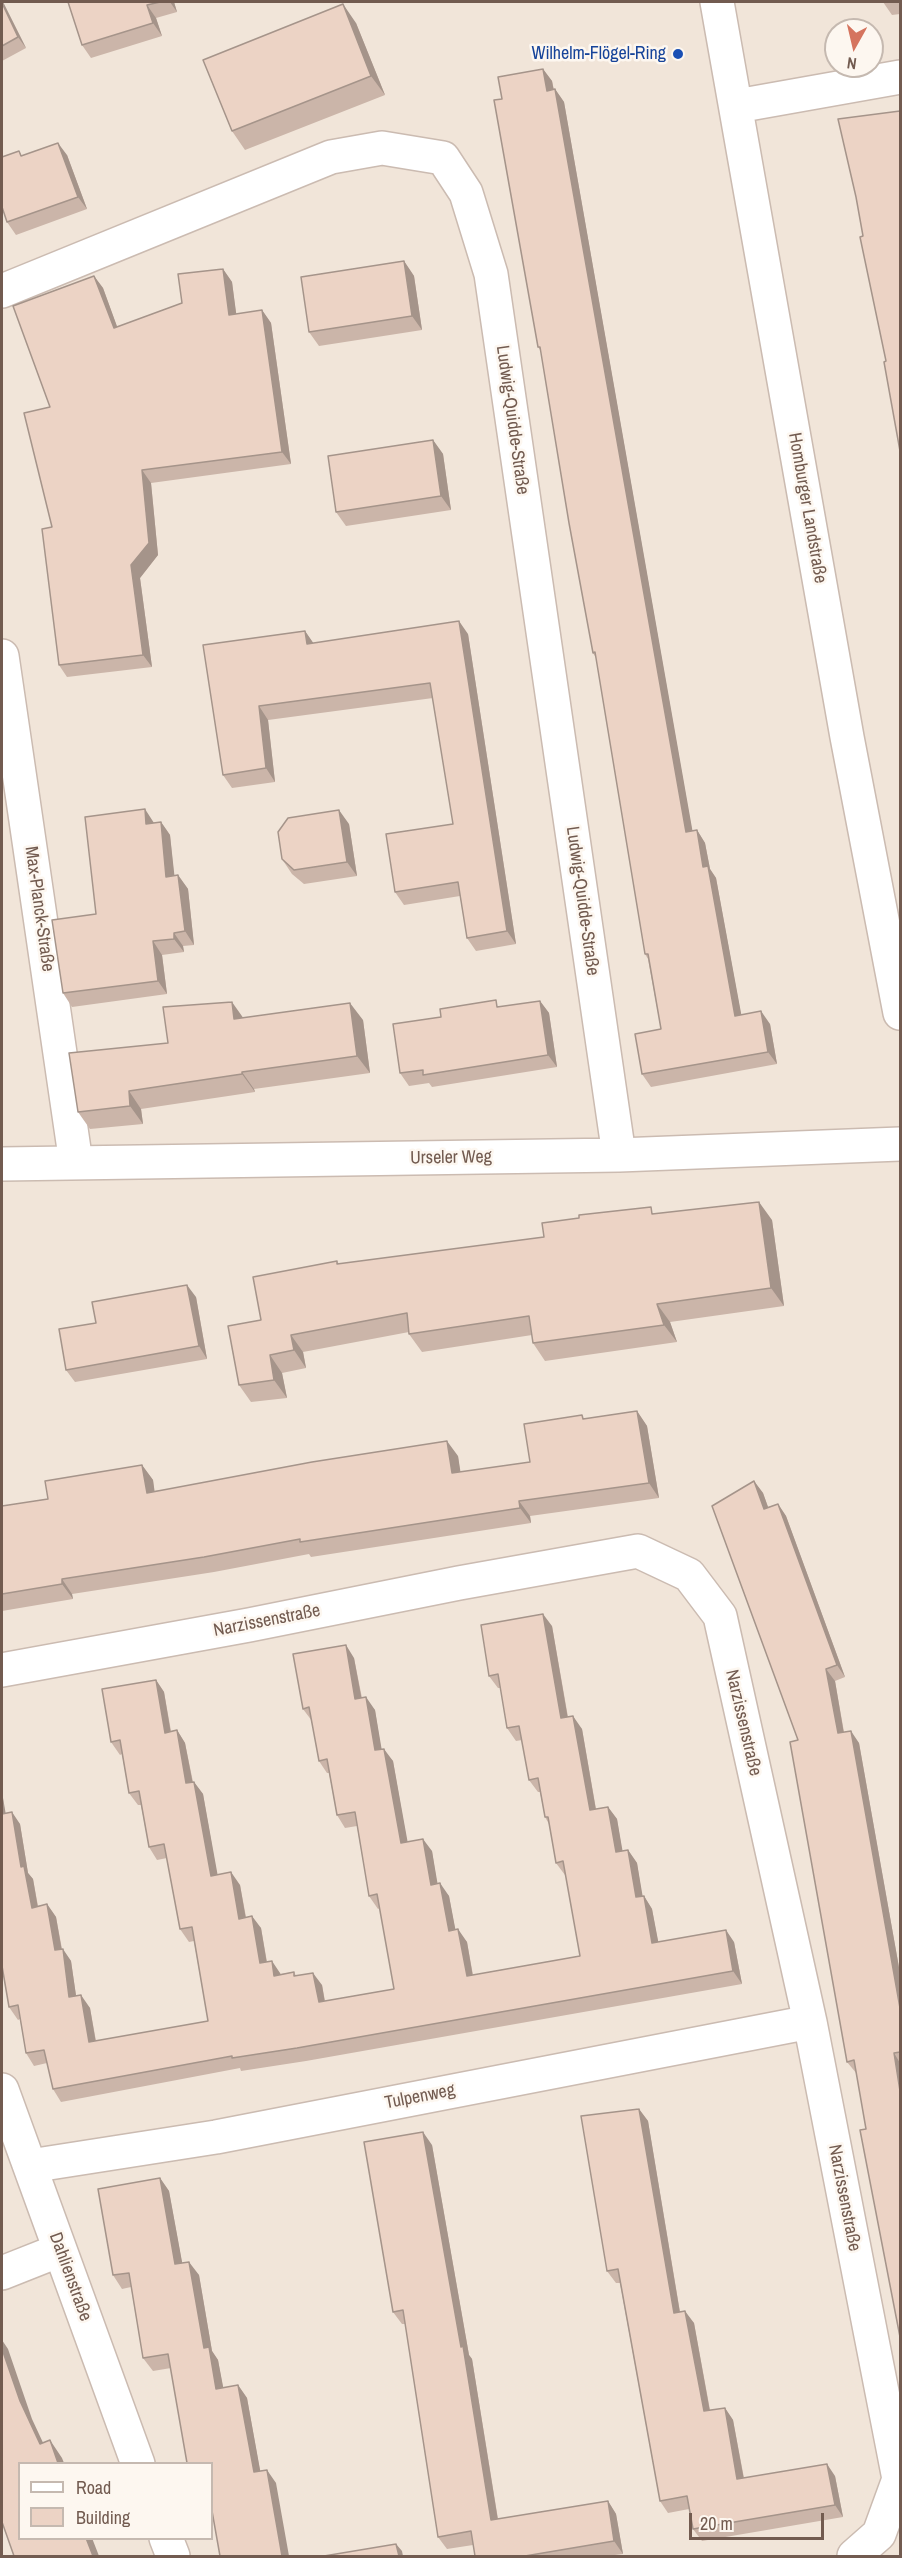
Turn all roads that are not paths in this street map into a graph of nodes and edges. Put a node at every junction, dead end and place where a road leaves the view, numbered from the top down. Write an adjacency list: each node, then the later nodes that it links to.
1 (717, 2): 3 (street, Homburger Landstraße)
2 (900, 77): 3 (street)
3 (737, 106): 6 (street, Homburger Landstraße)
4 (2, 291): 8 (street, Ludwig-Quidde-Straße)
5 (2, 656): 9 (street, Max-Planck-Straße)
6 (900, 1013)
7 (900, 1143): 8 (street, Urseler Weg)
8 (619, 1155): 9 (street, Urseler Weg)
9 (76, 1163): 10 (street, Urseler Weg)
10 (2, 1164)
11 (2, 1670): 12 (street, Narzissenstraße)
12 (810, 2022): 14 (street, Tulpenweg); 20 (street, Narzissenstraße)
13 (2, 2090): 14 (street, Dahlienstraße)
14 (30, 2166): 15 (street, Dahlienstraße)
15 (60, 2250): 16 (street); 17 (street, Dahlienstraße)
16 (2, 2273)
17 (138, 2462)
18 (167, 2540): 19 (street)
19 (172, 2556)
20 (854, 2556)

